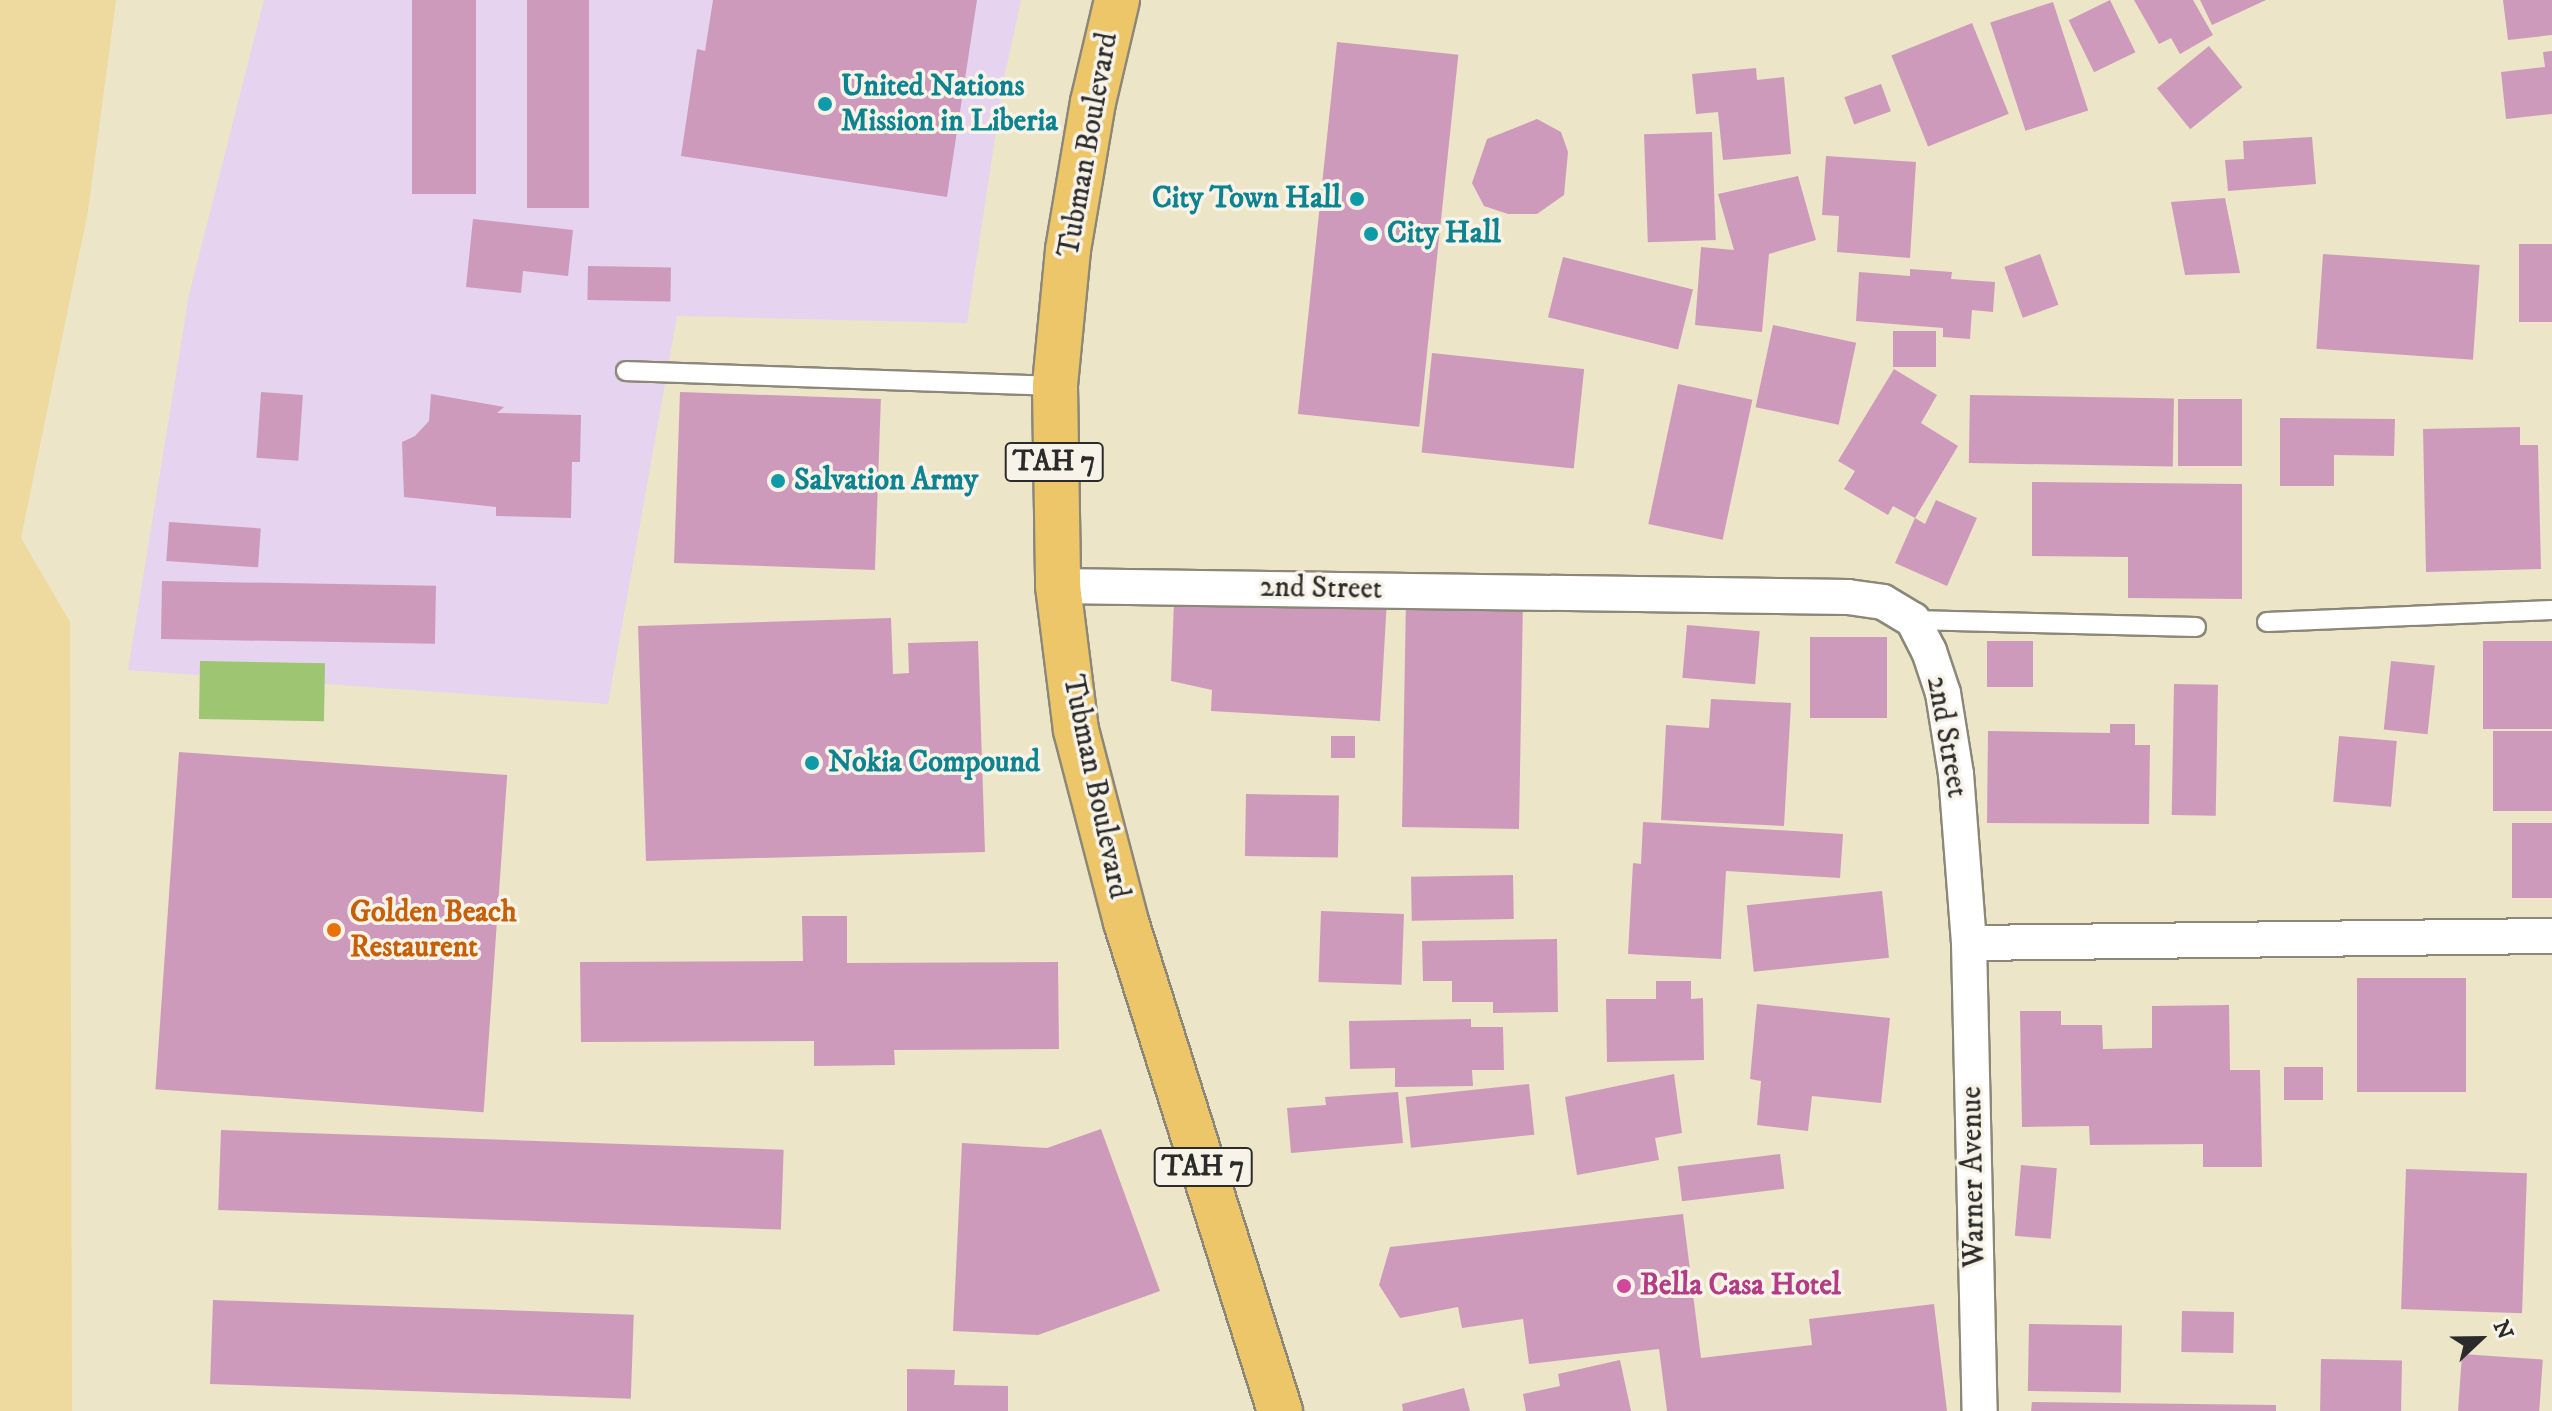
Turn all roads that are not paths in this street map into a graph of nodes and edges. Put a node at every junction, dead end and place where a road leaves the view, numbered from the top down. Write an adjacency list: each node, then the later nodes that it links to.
1 (1117, 0): 3 (highway, Tubman Boulevard / TAH 7)
2 (626, 371): 3 (lane)
3 (1055, 386): 4 (highway, Tubman Boulevard / TAH 7)
4 (1058, 586): 6 (street, 2nd Street); 11 (highway, Tubman Boulevard / TAH 7)
5 (2552, 610): 7 (lane)
6 (1913, 620): 8 (lane); 10 (street, 2nd Street)
7 (2267, 622)
8 (2196, 627)
9 (2552, 936): 10 (street)
10 (1969, 943): 12 (street, Warner Avenue)
11 (1280, 1411)
12 (1980, 1411)

